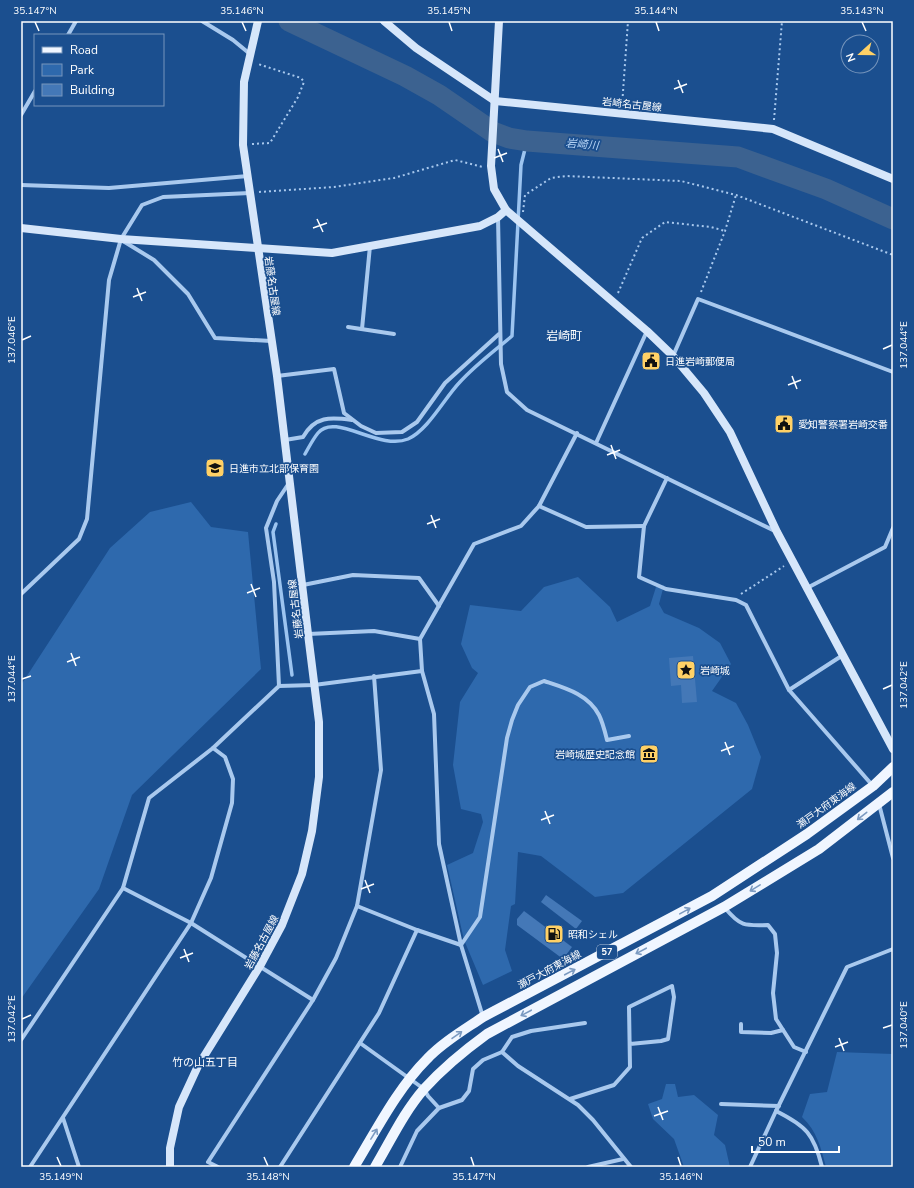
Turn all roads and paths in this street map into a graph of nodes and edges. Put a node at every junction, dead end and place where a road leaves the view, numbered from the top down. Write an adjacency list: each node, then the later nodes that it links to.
1 (76, 21): 8 (street)
2 (202, 21): 9 (street)
3 (258, 21): 9 (main road, 岩藤名古屋線)
4 (384, 21): 11 (main road, 岩崎名古屋線)
5 (499, 21): 11 (main road)
6 (628, 21): 12 (path)
7 (782, 21): 14 (path)
8 (69, 34)
9 (249, 57): 15 (main road, 岩藤名古屋線); 15 (path)
10 (34, 93): 13 (street)
11 (495, 101): 12 (main road, 岩崎名古屋線); 16 (main road)
12 (621, 112): 14 (main road, 岩崎名古屋線)
13 (21, 114)
14 (773, 129): 18 (main road, 岩崎名古屋線)
15 (243, 144): 17 (main road, 岩藤名古屋線)
16 (492, 167): 20 (path); 22 (main road)
17 (248, 176): 19 (street); 20 (main road, 岩藤名古屋線)
18 (893, 179)
19 (21, 185)
20 (250, 193): 27 (street); 29 (main road, 岩藤名古屋線)
21 (736, 195): 24 (path); 26 (path); 30 (path)
22 (509, 212): 23 (main road); 24 (main road)
23 (498, 217): 28 (main road); 37 (street)
24 (521, 222): 32 (main road)
25 (21, 228): 27 (main road)
26 (725, 231): 31 (path); 32 (path)
27 (121, 239): 29 (main road); 38 (street); 55 (street)
28 (370, 246): 29 (main road); 34 (street)
29 (258, 249): 38 (main road, 岩藤名古屋線)
30 (893, 255)
31 (698, 299): 39 (street); 40 (street)
32 (614, 302): 35 (main road)
33 (348, 327): 34 (street)
34 (362, 329): 36 (street)
35 (647, 331): 39 (main road); 45 (street)
36 (394, 334)
37 (499, 334): 42 (street); 43 (street)
38 (271, 341): 41 (main road, 岩藤名古屋線)
39 (673, 356): 51 (main road)
40 (893, 372)
41 (277, 376): 42 (street); 44 (main road, 岩藤名古屋線)
42 (352, 420): 44 (street)
43 (577, 433): 45 (street); 48 (street)
44 (285, 440): 47 (main road, 岩藤名古屋線)
45 (596, 443): 46 (street)
46 (667, 478): 49 (street); 51 (street)
47 (290, 482): 53 (main road, 岩藤名古屋線); 64 (street)
48 (539, 506): 49 (street); 57 (street)
49 (644, 526): 56 (street)
50 (893, 528): 54 (street)
51 (777, 532): 52 (main road)
52 (792, 561): 54 (main road); 56 (path)
53 (303, 585): 57 (street); 58 (main road, 岩藤名古屋線)
54 (806, 588): 60 (main road)
55 (21, 594)
56 (736, 600): 65 (street)
57 (439, 606): 59 (street)
58 (308, 634): 59 (street); 63 (main road, 岩藤名古屋線)
59 (420, 639): 61 (street)
60 (842, 655): 65 (street); 68 (main road)
61 (422, 671): 62 (street); 79 (street)
62 (374, 676): 63 (street); 75 (street)
63 (314, 684): 64 (street); 81 (main road, 岩藤名古屋線)
64 (279, 686): 67 (street)
65 (790, 690): 70 (street)
66 (629, 736): 79 (street)
67 (213, 748): 74 (street); 77 (street)
68 (893, 749)
69 (893, 767): 70 (main road, 瀬戸大府東海線 / 57)
70 (873, 786): 83 (main road, 瀬戸大府東海線 / 57, one-way to 70)
71 (893, 792): 72 (main road, 57)
72 (879, 803): 73 (street); 76 (main road, 57, one-way to 76)
73 (893, 858)
74 (123, 888): 77 (street); 87 (street)
75 (357, 906): 78 (street); 82 (street)
76 (724, 907): 86 (street); 93 (main road, 57, one-way to 93)
77 (191, 923): 81 (street); 99 (street)
78 (417, 930): 79 (street); 88 (street)
79 (462, 945): 83 (street)
80 (893, 949): 91 (street)
81 (260, 966): 82 (street); 103 (main road, 岩藤名古屋線)
82 (313, 1000): 104 (street)
83 (483, 1017): 92 (main road, 瀬戸大府東海線 / 57, one-way to 83)
84 (585, 1023): 90 (street)
85 (741, 1024): 86 (street)
86 (783, 1030): 91 (street)
87 (21, 1040)
88 (360, 1043): 92 (street); 105 (street)
89 (630, 1044): 89 (street); 94 (street)
90 (502, 1052): 94 (street); 97 (street)
91 (806, 1052): 96 (street)
92 (409, 1079): 93 (street); 106 (main road, 瀬戸大府東海線 / 57, one-way to 92)
93 (424, 1089): 97 (street); 107 (main road, 57)
94 (570, 1099): 100 (street)
95 (721, 1104): 96 (street)
96 (779, 1106): 98 (street)
97 (439, 1108): 108 (street)
98 (776, 1111): 111 (street); 112 (street)
99 (63, 1118): 101 (street); 102 (street)
100 (624, 1159): 109 (street); 110 (street)
101 (30, 1167)
102 (79, 1167)
103 (170, 1167)
104 (218, 1167)
105 (280, 1167)
106 (354, 1167)
107 (375, 1167)
108 (400, 1167)
109 (588, 1167)
110 (631, 1167)
111 (750, 1167)
112 (822, 1167)

